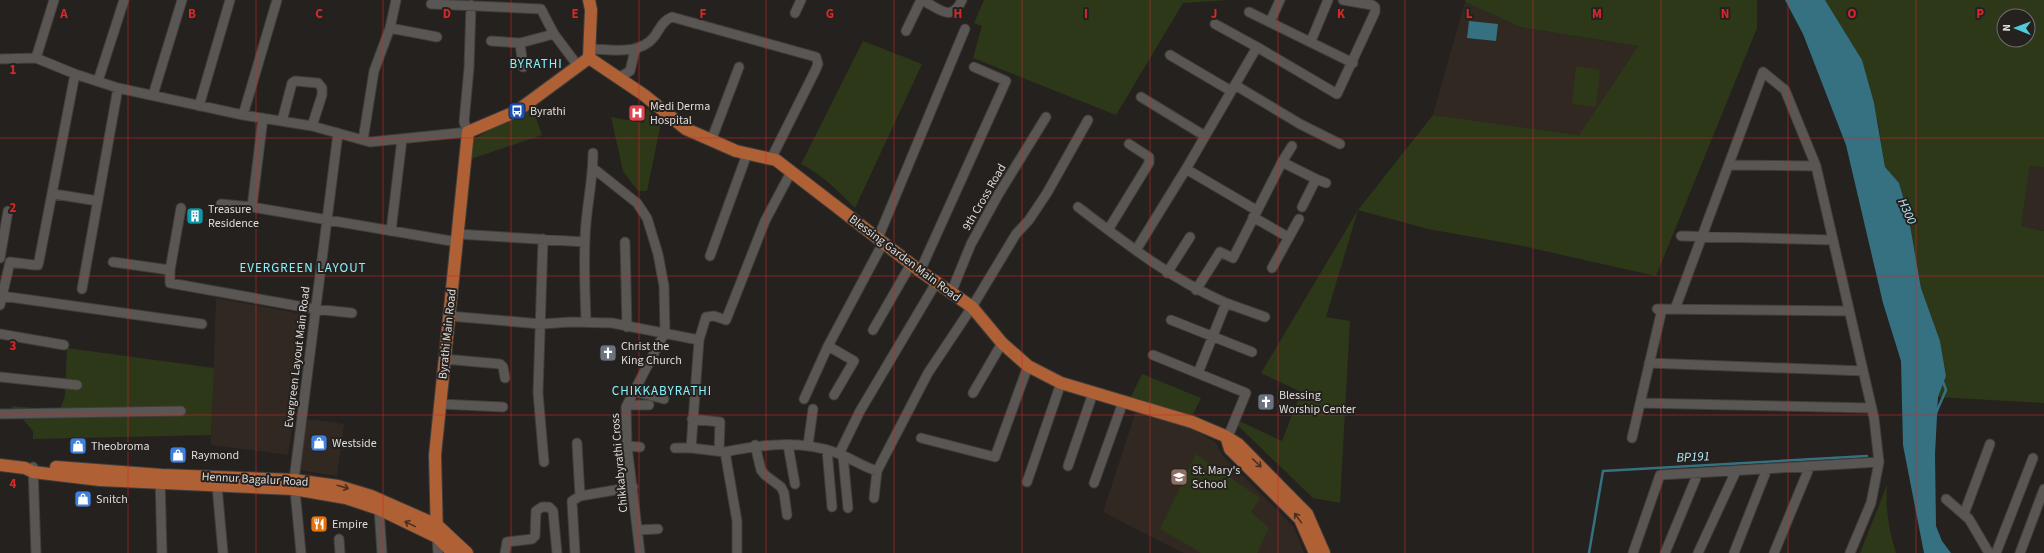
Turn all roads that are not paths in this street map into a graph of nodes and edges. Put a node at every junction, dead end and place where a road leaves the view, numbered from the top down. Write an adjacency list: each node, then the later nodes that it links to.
1 (54, 0): 33 (street)
2 (124, 0): 42 (street)
3 (182, 0): 45 (street)
4 (230, 0): 47 (street)
5 (277, 0): 48 (street)
6 (396, 0): 21 (street)
7 (589, 0): 31 (main road)
8 (801, 0): 18 (street)
9 (922, 0): 10 (street); 23 (street)
10 (962, 0)
11 (1280, 0): 19 (street)
12 (1328, 0): 27 (street)
13 (1343, 0): 35 (street)
14 (502, 3): 16 (street); 24 (street)
15 (431, 4): 16 (street)
16 (471, 5): 54 (street)
17 (1249, 12): 19 (street)
18 (795, 13)
19 (1270, 22): 27 (street)
20 (1215, 24): 29 (street)
21 (390, 28): 25 (street); 58 (street)
22 (965, 29): 93 (street)
23 (906, 30)
24 (554, 34): 28 (street); 36 (street)
25 (437, 37)
26 (491, 41): 28 (street)
27 (1311, 41): 35 (street)
28 (520, 43): 37 (street)
29 (1257, 47): 35 (street); 44 (street)
30 (634, 50): 31 (street); 41 (street); 65 (street)
31 (589, 53): 36 (main road); 41 (main road, Blessing Garden Main Road)
32 (1170, 55): 44 (street)
33 (36, 58): 34 (street); 40 (street)
34 (0, 59)
35 (1353, 63)
36 (578, 66): 54 (main road)
37 (523, 67)
38 (739, 67): 59 (street)
39 (974, 67): 102 (street)
40 (75, 74): 42 (street); 74 (street)
41 (618, 78): 59 (main road, Blessing Garden Main Road)
42 (98, 81): 43 (street)
43 (118, 88): 45 (street); 75 (street)
44 (1233, 88): 56 (street); 61 (street)
45 (153, 95): 47 (street)
46 (1141, 97): 56 (street)
47 (199, 106): 48 (street)
48 (243, 115): 50 (street)
49 (1046, 117): 109 (street, 9th Cross Road)
50 (263, 118): 52 (street); 77 (street)
51 (1088, 120): 112 (street)
52 (282, 121): 53 (street); 53 (street)
53 (312, 126): 55 (street)
54 (468, 132): 57 (street); 91 (main road, Byrathi Main Road)
55 (338, 133): 58 (street); 84 (street, Evergreen Layout Main Road)
56 (1205, 136): 70 (street)
57 (402, 139): 58 (street); 86 (street)
58 (363, 140)
59 (711, 141): 64 (main road, Blessing Garden Main Road)
60 (1129, 144): 85 (street)
61 (1340, 144)
62 (1292, 146): 66 (street)
63 (593, 153): 69 (street)
64 (747, 154): 65 (main road, Blessing Garden Main Road); 98 (street)
65 (772, 159): 71 (main road, Blessing Garden Main Road)
66 (1282, 162): 72 (street); 82 (street)
67 (1728, 165): 68 (street); 68 (street); 88 (street)
68 (1816, 166): 94 (street)
69 (593, 168): 95 (street); 125 (street)
70 (1186, 169): 82 (street); 97 (street)
71 (791, 172): 93 (main road, Blessing Garden Main Road); 128 (street)
72 (1316, 179): 73 (street); 79 (street)
73 (1326, 183)
74 (54, 194): 75 (street); 101 (street)
75 (98, 201): 107 (street)
76 (221, 204): 77 (street)
77 (252, 207): 84 (street)
78 (1078, 207): 85 (street)
79 (1302, 207)
80 (181, 208): 104 (street)
81 (8, 211): 99 (street)
82 (1254, 214): 90 (street); 108 (street)
83 (1299, 219): 90 (street)
84 (327, 220): 86 (street); 113 (street, Evergreen Layout Main Road)
85 (1108, 230): 97 (street)
86 (391, 232): 91 (street)
87 (1681, 236): 88 (street)
88 (1702, 236): 94 (street); 114 (street)
89 (1190, 237): 105 (street)
90 (1288, 237): 103 (street)
91 (457, 238): 92 (street); 117 (main road, Byrathi Main Road)
92 (543, 239): 95 (street); 122 (street)
93 (880, 240): 102 (main road, Blessing Garden Main Road); 131 (street)
94 (1833, 240): 115 (street)
95 (585, 242): 120 (street)
96 (625, 242): 123 (street)
97 (1136, 250): 105 (street)
98 (710, 256)
99 (0, 258)
100 (113, 262): 104 (street)
101 (4, 265): 110 (street)
102 (916, 268): 106 (main road, Blessing Garden Main Road); 124 (street)
103 (1272, 268)
104 (170, 270): 113 (street)
105 (1167, 273): 108 (street)
106 (936, 282): 109 (main road, Blessing Garden Main Road); 174 (street)
107 (82, 289)
108 (1196, 290): 111 (street)
109 (951, 293): 112 (main road, Blessing Garden Main Road)
110 (1, 301): 121 (street)
111 (1226, 303): 118 (street); 127 (street)
112 (972, 307): 129 (main road, Blessing Garden Main Road); 184 (street)
113 (315, 309): 116 (street); 189 (street, Evergreen Layout Main Road)
114 (1675, 309): 115 (street); 135 (street)
115 (1849, 312): 137 (street)
116 (352, 313)
117 (449, 316): 122 (street); 134 (main road, Byrathi Main Road)
118 (1265, 317)
119 (1171, 320): 127 (street)
120 (586, 321): 122 (street); 123 (street)
121 (202, 324)
122 (541, 324): 176 (street)
123 (627, 327): 125 (street)
124 (873, 330)
125 (665, 332): 128 (street); 143 (street, Chikkabyrathi Cross)
126 (0, 334): 130 (street)
127 (1213, 336): 132 (street); 138 (street)
128 (699, 340): 159 (street)
129 (1002, 343): 136 (main road, Blessing Garden Main Road); 145 (street)
130 (64, 345)
131 (828, 346): 146 (street); 148 (street)
132 (1252, 352)
133 (1153, 355): 138 (street)
134 (444, 359): 140 (street); 151 (main road, Byrathi Main Road)
135 (1649, 363): 137 (street); 150 (street)
136 (1028, 366): 141 (main road, Blessing Garden Main Road); 160 (street)
137 (1863, 371): 155 (street)
138 (1198, 373): 162 (street)
139 (0, 377): 142 (street)
140 (505, 378)
141 (1061, 383): 144 (main road, Blessing Garden Main Road); 187 (street)
142 (77, 385)
143 (633, 391): 147 (street); 152 (street, Chikkabyrathi Cross)
144 (1093, 392): 149 (main road, Blessing Garden Main Road); 179 (street)
145 (973, 393)
146 (834, 396)
147 (664, 398)
148 (804, 399)
149 (1123, 402): 162 (main road, Blessing Garden Main Road); 188 (street)
150 (1640, 403): 155 (street); 161 (street)
151 (440, 404): 154 (street); 202 (main road, Byrathi Main Road)
152 (626, 405): 153 (street); 168 (street, Chikkabyrathi Cross)
153 (649, 405)
154 (503, 407)
155 (1871, 408): 177 (street)
156 (813, 409): 167 (street)
157 (181, 411): 158 (street)
158 (0, 414)
159 (692, 419): 171 (street); 173 (street)
160 (921, 438)
161 (1632, 438)
162 (1227, 439): 221 (main road, one-way to 162); 222 (main road, Blessing Garden Main Road, one-way to 222)
163 (577, 442): 194 (street)
164 (1990, 444): 200 (street)
165 (755, 445): 166 (street); 173 (street); 201 (street)
166 (788, 445): 167 (street); 190 (street)
167 (808, 445): 172 (street)
168 (627, 446): 169 (street); 192 (street, Chikkabyrathi Cross)
169 (640, 447)
170 (675, 448): 171 (street)
171 (691, 448): 173 (street)
172 (827, 450): 174 (street); 197 (street)
173 (722, 451): 220 (street)
174 (841, 455): 184 (street); 198 (street)
175 (2033, 458): 230 (street)
176 (544, 462)
177 (1878, 462): 180 (street); 228 (street)
178 (0, 465): 181 (main road, Hennur Bagalur Road)
179 (1068, 466)
180 (1810, 466): 182 (street); 227 (street)
181 (30, 469): 186 (main road, Hennur Bagalur Road); 207 (street)
182 (1767, 469): 183 (street); 226 (street)
183 (1736, 470): 185 (street); 225 (street)
184 (877, 471): 195 (street)
185 (1698, 473): 223 (street); 224 (street)
186 (160, 479): 189 (main road, Hennur Bagalur Road); 191 (main road, Hennur Bagalur Road); 208 (street)
187 (1027, 482)
188 (1094, 483)
189 (294, 484): 191 (main road, Hennur Bagalur Road); 199 (main road, Hennur Bagalur Road); 202 (main road, Hennur Bagalur Road, one-way to 202); 210 (street, Evergreen Layout Main Road)
190 (795, 484)
191 (217, 486): 209 (street)
192 (633, 487): 194 (street); 204 (street, Chikkabyrathi Cross)
193 (2044, 489): 231 (street)
194 (580, 496): 218 (street)
195 (874, 498)
196 (1946, 500): 200 (street)
197 (832, 507)
198 (848, 508)
199 (379, 509): 205 (main road, Hennur Bagalur Road, one-way to 199); 212 (street)
200 (1964, 514): 229 (street)
201 (787, 515)
202 (437, 525): 205 (main road, Byrathi Main Road); 215 (main road, Hennur Bagalur Road)
203 (658, 529): 204 (street)
204 (638, 530): 219 (street, Chikkabyrathi Cross)
205 (437, 538): 213 (street); 214 (main road, Hennur Bagalur Road)
206 (339, 539): 211 (street)
207 (36, 553)
208 (162, 553)
209 (223, 553)
210 (302, 553)
211 (340, 553)
212 (382, 553)
213 (438, 553)
214 (453, 553)
215 (467, 553)
216 (505, 553): 217 (street)
217 (557, 553)
218 (575, 553)
219 (640, 553)
220 (737, 553)
221 (1315, 553)
222 (1324, 553)
223 (1633, 553)
224 (1665, 553)
225 (1698, 553)
226 (1734, 553)
227 (1774, 553)
228 (1850, 553)
229 (1989, 553)
230 (1996, 553)
231 (2020, 553)

